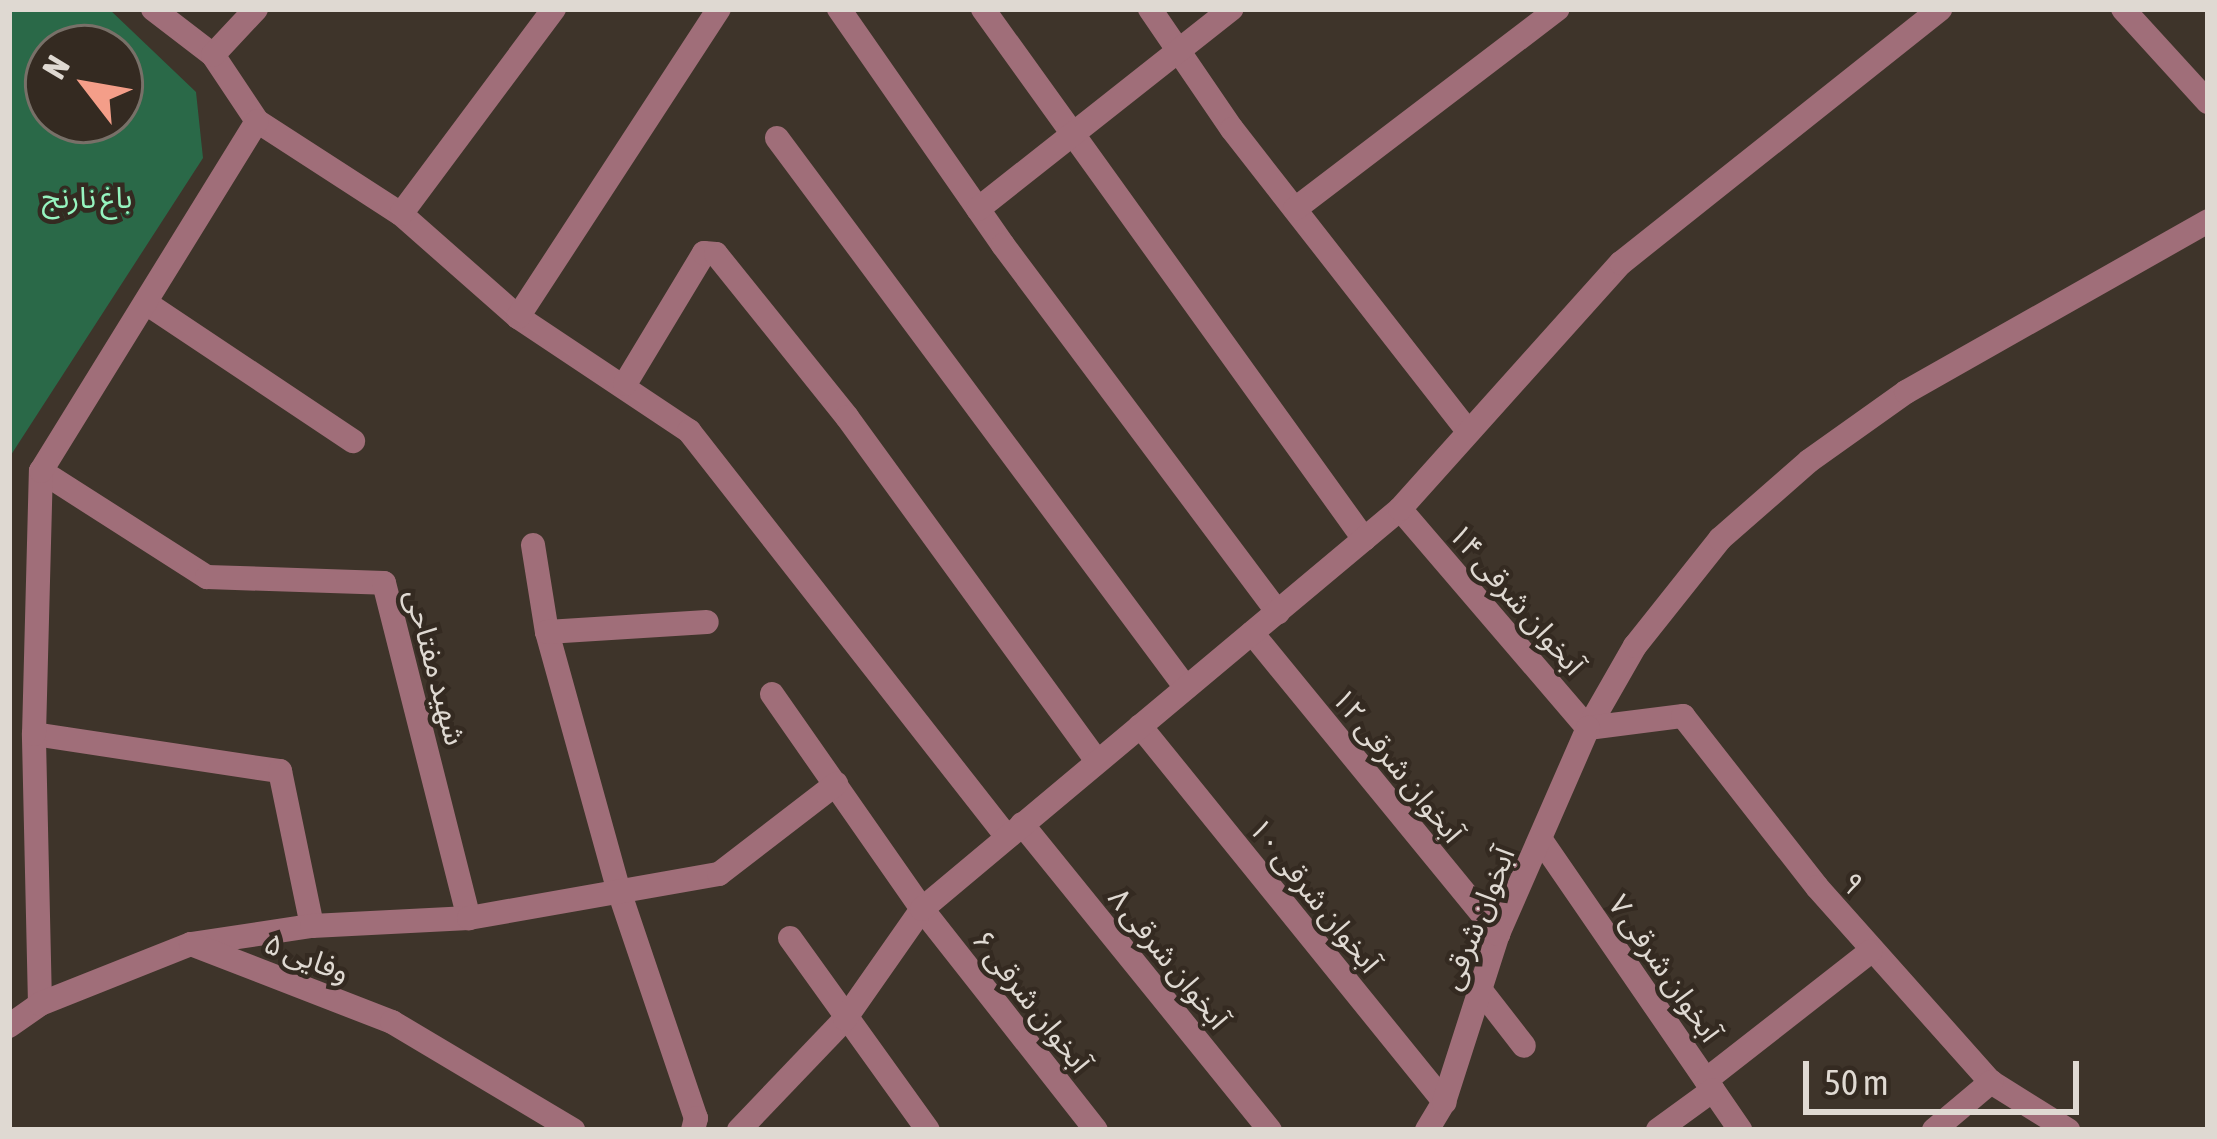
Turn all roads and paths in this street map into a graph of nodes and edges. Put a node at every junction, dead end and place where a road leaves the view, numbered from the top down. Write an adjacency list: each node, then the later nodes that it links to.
1 (153, 9): 13 (street)
2 (256, 9): 13 (street)
3 (554, 9): 20 (street)
4 (719, 9): 23 (street)
5 (838, 9): 18 (street)
6 (983, 9): 16 (street)
7 (1150, 9): 12 (street)
8 (1232, 9): 12 (street)
9 (1558, 9): 19 (street)
10 (1940, 9): 25 (street)
11 (2123, 9): 14 (street)
12 (1178, 50): 16 (street); 19 (street)
13 (213, 56): 15 (street)
14 (2208, 103)
15 (256, 121): 20 (street, آبخوان شرقی ۸); 22 (street)
16 (1072, 133): 18 (street); 29 (street)
17 (777, 138): 35 (street)
18 (978, 209): 31 (street)
19 (1295, 209): 25 (street)
20 (401, 214): 23 (street, آبخوان شرقی ۸)
21 (2208, 221): 38 (street, آبخوان شرقی)
22 (146, 304): 26 (street); 27 (street)
23 (518, 317): 24 (street, آبخوان شرقی ۸)
24 (625, 384): 40 (street); 42 (street, آبخوان شرقی ۸)
25 (1467, 430): 28 (street)
26 (353, 441)
27 (41, 471): 39 (street); 46 (street, شهید مفتاحی)
28 (1400, 509): 29 (street); 38 (street, آبخوان شرقی ۱۴)
29 (1364, 539): 31 (street)
30 (532, 545): 33 (street)
31 (1278, 612): 34 (street)
32 (707, 622): 33 (street)
33 (547, 632): 44 (street)
34 (1252, 633): 35 (street); 48 (street, آبخوان شرقی ۱۲)
35 (1186, 688): 37 (street)
36 (772, 694): 41 (street, آبخوان شرقی ۶)
37 (1140, 726): 40 (street); 59 (street, آبخوان شرقی ۱۰)
38 (1588, 728): 43 (street, آبخوان شرقی); 51 (street, ۹)
39 (34, 734): 47 (street); 53 (street)
40 (1097, 761): 42 (street)
41 (836, 784): 44 (street); 45 (street, آبخوان شرقی ۶)
42 (1014, 831): 45 (street); 65 (street, آبخوان شرقی ۸)
43 (1541, 841): 48 (street, آبخوان شرقی); 58 (street, آبخوان شرقی ۷)
44 (619, 891): 46 (street); 61 (street)
45 (922, 909): 54 (street); 64 (street, آبخوان شرقی ۶)
46 (470, 918): 47 (street)
47 (312, 926): 50 (street)
48 (1498, 934): 52 (street, آبخوان شرقی)
49 (790, 938): 54 (street)
50 (190, 944): 53 (street); 60 (street, وفایی ۵)
51 (1871, 951): 57 (street, ۹); 58 (street)
52 (1479, 988): 56 (street); 59 (street, آبخوان شرقی)
53 (40, 1004): 55 (street)
54 (845, 1019): 62 (street); 63 (street)
55 (9, 1026)
56 (1524, 1046)
57 (1991, 1082): 69 (street); 70 (street, ۹)
58 (1709, 1085): 67 (street); 68 (street, آبخوان شرقی ۷)
59 (1444, 1102): 66 (street, آبخوان شرقی)
60 (573, 1130)
61 (692, 1130)
62 (739, 1130)
63 (928, 1130)
64 (1096, 1130)
65 (1270, 1130)
66 (1427, 1130)
67 (1658, 1130)
68 (1740, 1130)
69 (1934, 1130)
70 (2068, 1130)

